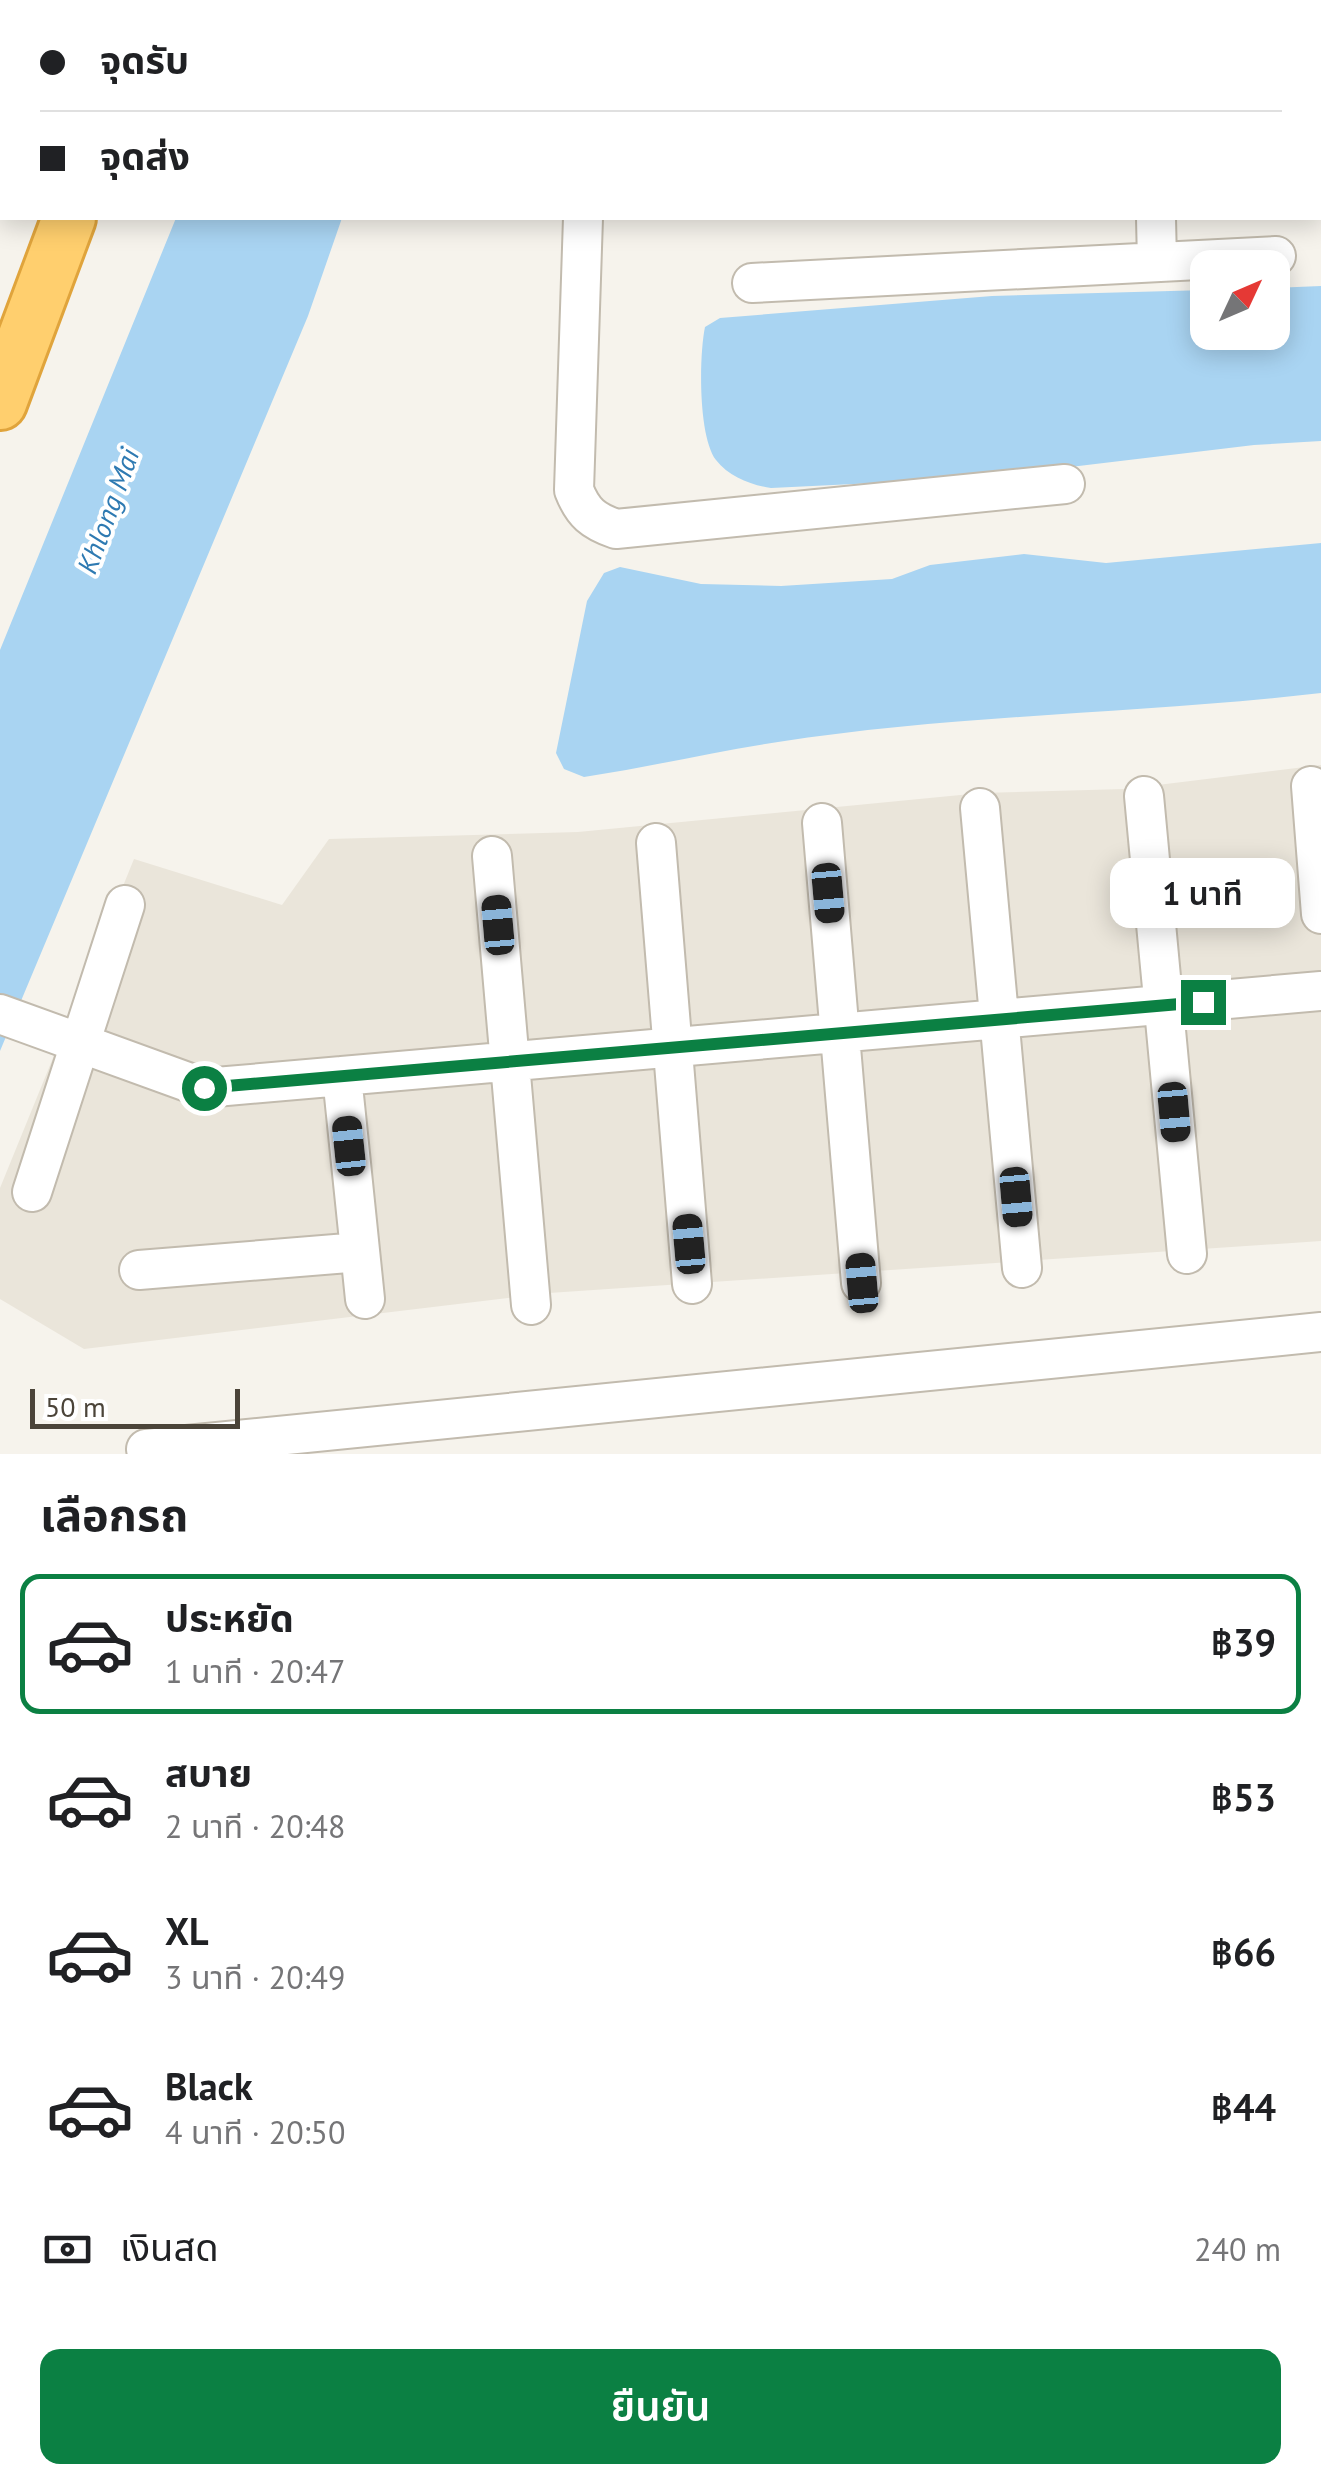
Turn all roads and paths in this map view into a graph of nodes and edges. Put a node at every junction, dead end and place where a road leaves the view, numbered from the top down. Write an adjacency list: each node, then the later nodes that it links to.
1 (68, 220): 7 (highway)
2 (583, 220): 8 (street)
3 (1156, 220): 5 (street)
4 (1190, 260): 5 (street)
5 (1157, 262): 6 (street)
6 (752, 283)
7 (0, 404)
8 (1065, 484)
9 (1310, 786): 16 (street)
10 (1144, 796): 18 (street)
11 (980, 808): 20 (street)
12 (822, 822): 21 (street)
13 (656, 842): 23 (street)
14 (492, 856): 24 (street)
15 (125, 905): 22 (street)
16 (1321, 914)
17 (1321, 991): 18 (street)
18 (1164, 1005): 20 (street); 28 (street)
19 (0, 1014): 22 (street)
20 (1000, 1019): 21 (street); 29 (street)
21 (840, 1033): 23 (street); 31 (street)
22 (63, 1038): 25 (street); 26 (street)
23 (674, 1047): 24 (street); 32 (street)
24 (509, 1062): 25 (street); 34 (street)
25 (342, 1076): 27 (street)
26 (32, 1192)
27 (360, 1252): 30 (street); 33 (street)
28 (1187, 1254)
29 (1022, 1268)
30 (139, 1270)
31 (862, 1283)
32 (692, 1284)
33 (365, 1299)
34 (530, 1305)
35 (1321, 1332): 36 (street)
36 (146, 1450)

